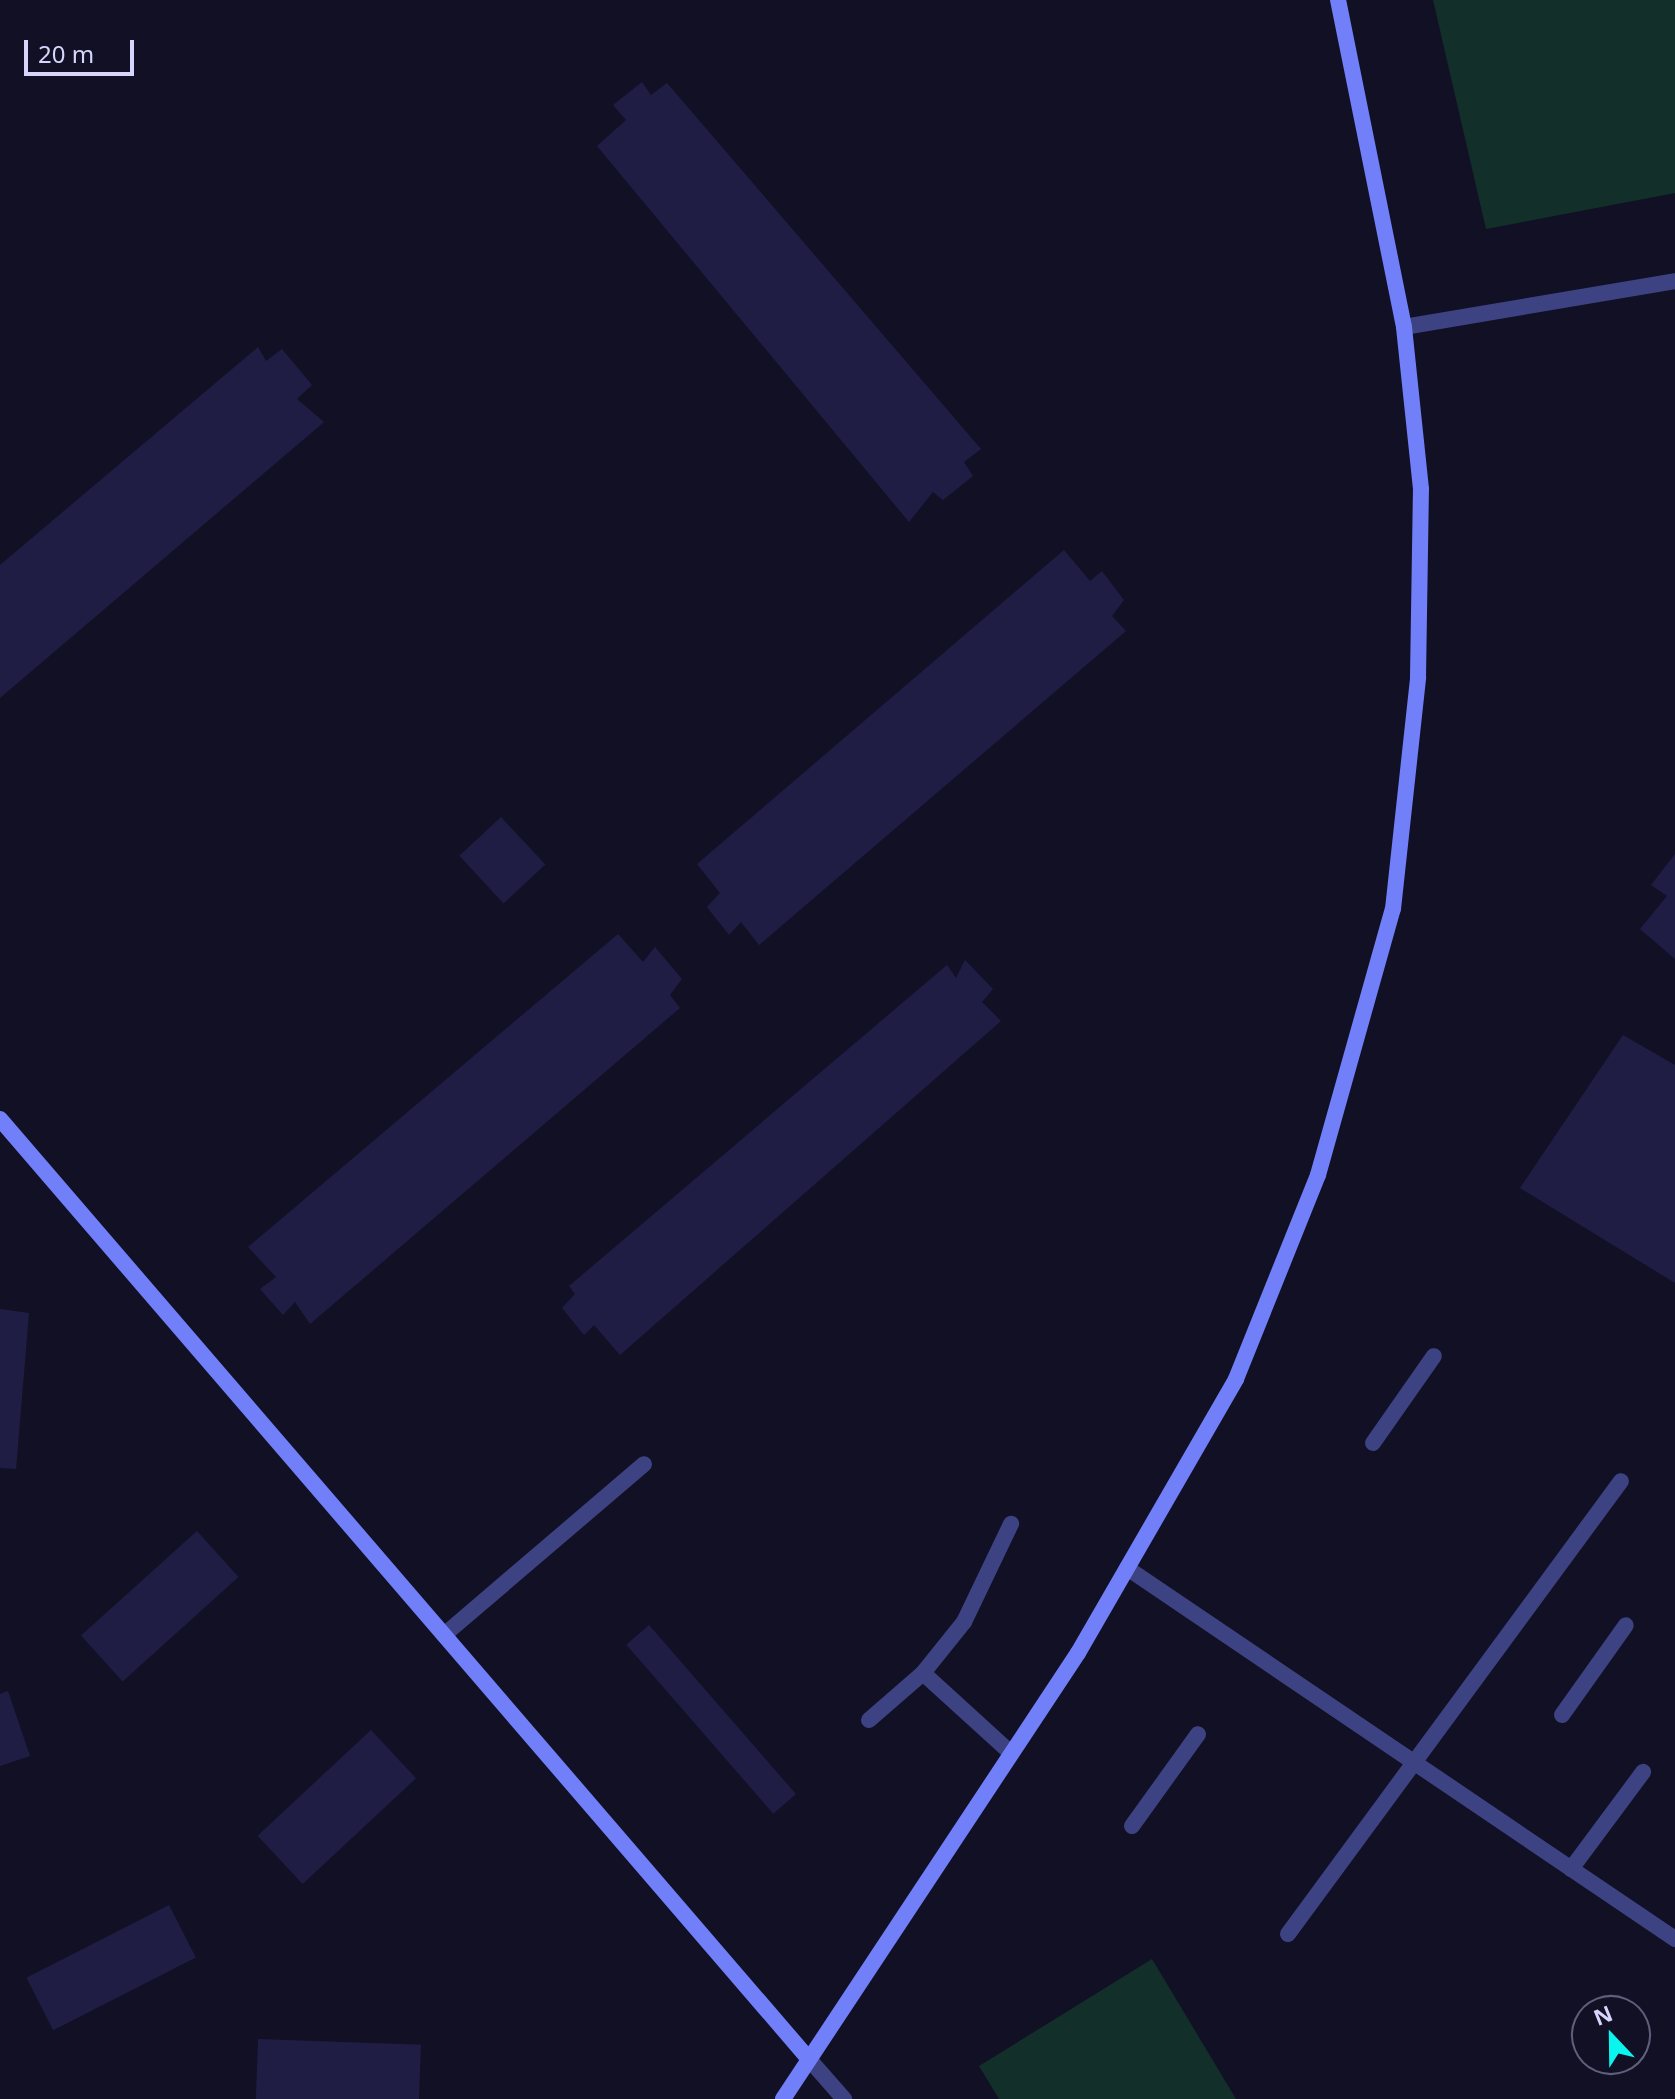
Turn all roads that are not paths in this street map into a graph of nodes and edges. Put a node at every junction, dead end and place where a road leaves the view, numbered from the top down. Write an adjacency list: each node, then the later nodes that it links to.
1 (1338, 0): 3 (street)
2 (1675, 281): 3 (lane)
3 (1404, 327): 10 (street)
4 (0, 1119): 12 (street)
5 (1434, 1356): 6 (lane)
6 (1373, 1443)
7 (644, 1464): 12 (lane)
8 (1621, 1481): 18 (lane)
9 (1011, 1524): 13 (lane)
10 (1127, 1568): 17 (street); 18 (lane)
11 (1626, 1625): 14 (lane)
12 (444, 1635): 24 (street)
13 (923, 1673): 15 (lane); 17 (lane)
14 (1562, 1715)
15 (869, 1720)
16 (1198, 1734): 20 (lane)
17 (1011, 1753): 24 (street)
18 (1413, 1762): 21 (lane); 22 (lane)
19 (1643, 1772): 21 (lane)
20 (1132, 1826)
21 (1571, 1869): 23 (lane)
22 (1288, 1934)
23 (1675, 1939)
24 (808, 2058): 25 (street); 26 (lane)
25 (783, 2099)
26 (844, 2099)

